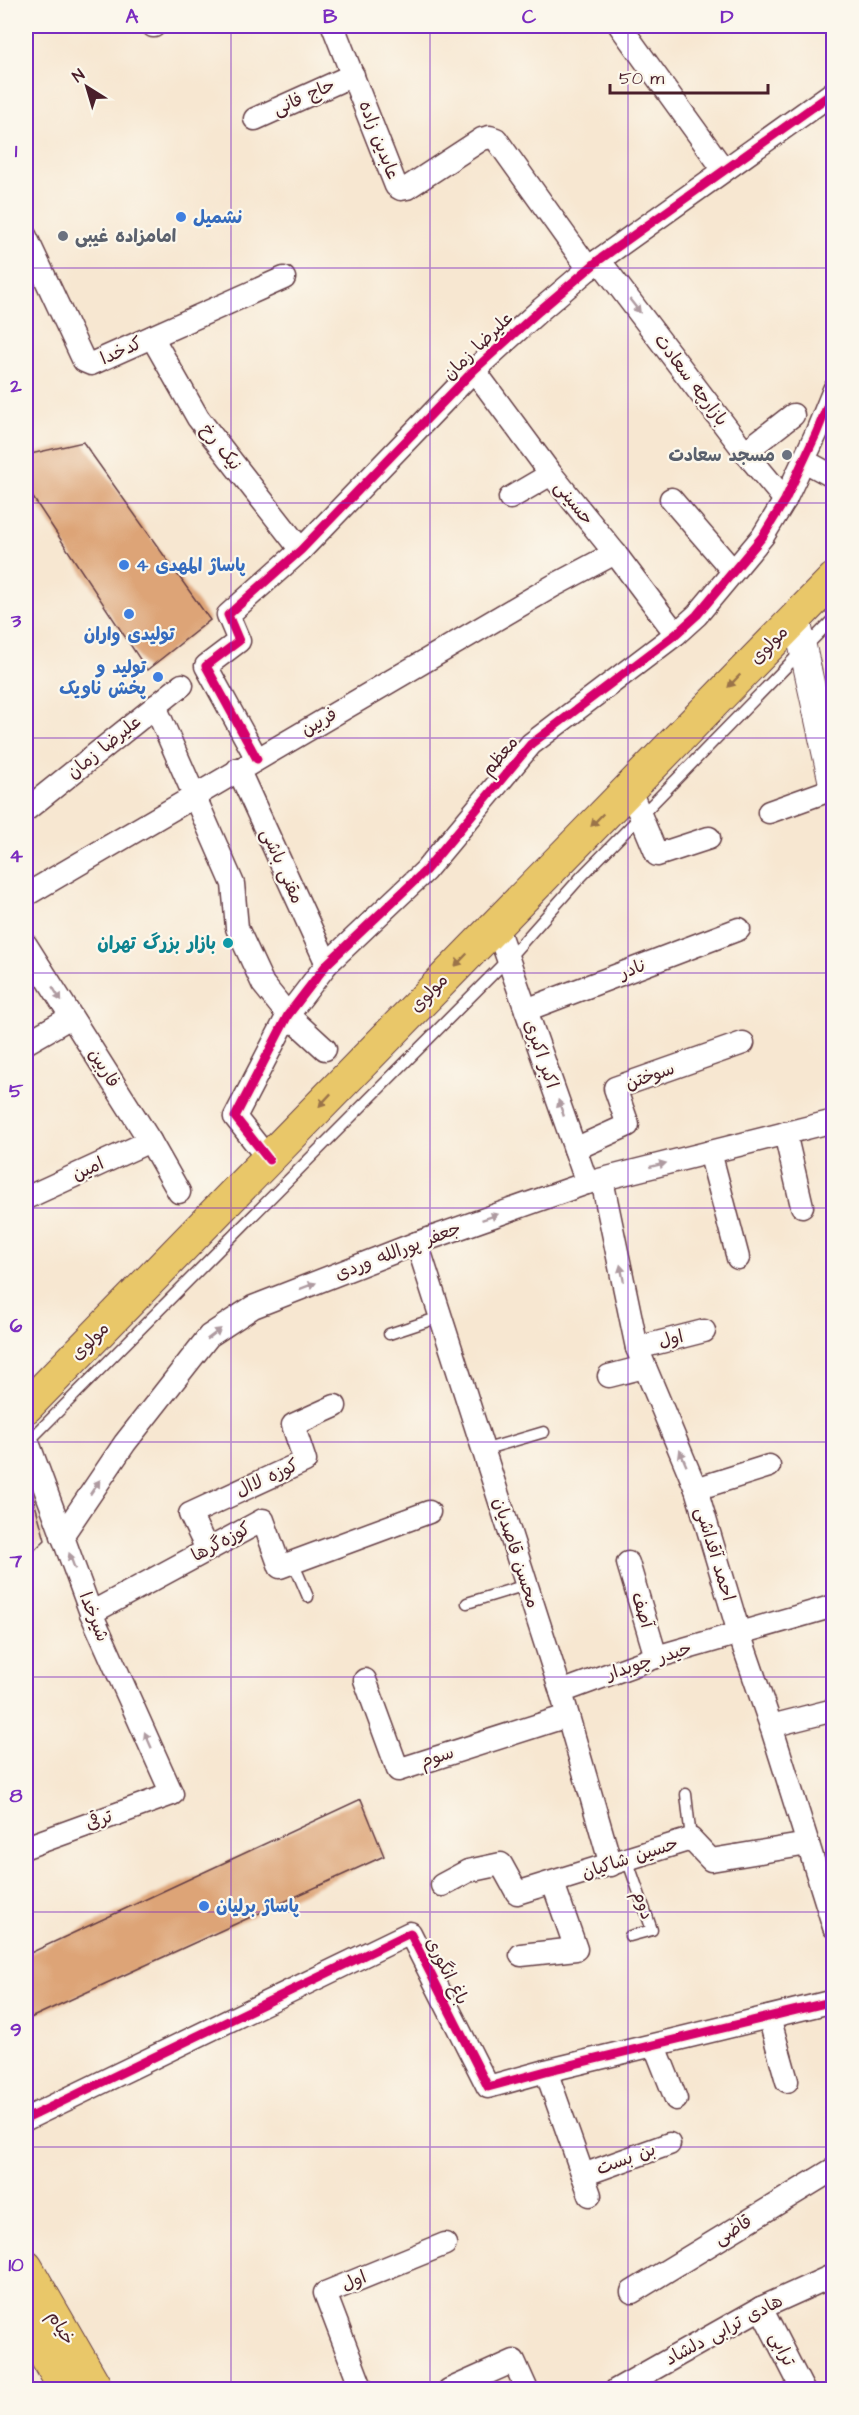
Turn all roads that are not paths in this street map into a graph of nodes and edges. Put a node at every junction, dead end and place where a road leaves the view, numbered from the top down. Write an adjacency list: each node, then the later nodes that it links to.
1 (333, 26): 3 (street, عابدین زاده)
2 (620, 26): 7 (street)
3 (353, 75): 5 (street, حاج فانی); 6 (street, عابدین زاده)
4 (834, 92): 7 (street, علیرضا زمان)
5 (255, 119)
6 (490, 137): 9 (street, بازارچه سعادت)
7 (724, 171): 9 (street, علیرضا زمان)
8 (26, 237): 11 (street, کدخدا)
9 (594, 264): 12 (street, علیرضا زمان); 15 (street, بازارچه سعادت, one-way to 15)
10 (284, 278): 11 (street, کدخدا)
11 (152, 337): 22 (street, نیک رخ)
12 (474, 370): 17 (street, حسینی); 22 (street, علیرضا زمان)
13 (834, 390): 16 (street, معظم)
14 (793, 415): 15 (street)
15 (745, 452): 21 (street, بازارچه سعادت)
16 (803, 460): 18 (street); 21 (street, معظم)
17 (551, 474): 19 (street); 23 (street, حسینی)
18 (834, 477)
19 (510, 498)
20 (671, 498): 24 (street)
21 (785, 500): 24 (street, معظم)
22 (301, 550): 30 (street, علیرضا زمان)
23 (615, 553): 28 (street, حسینی); 35 (street, فربین)
24 (734, 571): 28 (street, معظم)
25 (834, 579): 26 (main road, مولوی)
26 (796, 617): 29 (street); 38 (main road, مولوی, one-way to 38)
27 (834, 618): 29 (lane)
28 (676, 634): 47 (street, معظم)
29 (804, 649): 33 (street); 38 (lane)
30 (206, 666): 35 (street, مقنی باشی)
31 (182, 685): 32 (street, علیرضا زمان)
32 (154, 706): 37 (street); 39 (street, علیرضا زمان)
33 (825, 710): 34 (street)
34 (830, 760): 36 (street)
35 (247, 764): 37 (street, فربین); 47 (street, مقنی باشی)
36 (833, 789): 40 (street)
37 (194, 795): 42 (street, فربین); 49 (street)
38 (635, 802): 41 (street); 43 (main road, مولوی, one-way to 43); 46 (lane)
39 (26, 810)
40 (769, 812)
41 (709, 838)
42 (26, 895)
43 (496, 925): 46 (street, اکبر اکبری); 59 (main road, مولوی, one-way to 59)
44 (739, 929): 48 (street, نادر)
45 (26, 945): 50 (street, فاربین, one-way to 50)
46 (508, 959): 48 (street, اکبر اکبری); 74 (lane)
47 (327, 964): 49 (street, معظم)
48 (526, 1010): 57 (street, اکبر اکبری, one-way to 48)
49 (288, 1015): 53 (street); 59 (street, معظم)
50 (71, 1017): 51 (street); 56 (street, فاربین)
51 (26, 1043)
52 (743, 1043): 57 (street, سوختن)
53 (325, 1048)
54 (834, 1120): 55 (street, جعفر پورالله وردی)
55 (785, 1133): 58 (street, جعفر پورالله وردی); 63 (street)
56 (150, 1141): 61 (street, فاربین); 62 (street, امین)
57 (575, 1149): 60 (street, اکبر اکبری)
58 (710, 1152): 60 (street, جعفر پورالله وردی, one-way to 58); 65 (street)
59 (269, 1160): 72 (main road, مولوی)
60 (595, 1181): 64 (street, جعفر پورالله وردی, one-way to 60); 69 (street, احمد آقداشی, one-way to 60)
61 (179, 1192)
62 (26, 1198)
63 (802, 1206)
64 (417, 1243): 66 (street, محسن قاصدیان); 79 (street, جعفر پورالله وردی, one-way to 64)
65 (738, 1258)
66 (440, 1317): 68 (lane); 75 (street, محسن قاصدیان)
67 (704, 1331): 69 (street, اول)
68 (389, 1334)
69 (641, 1357): 70 (street); 77 (street, احمد آقداشی, one-way to 69)
70 (609, 1376)
71 (335, 1406): 80 (street, کوزه لاال)
72 (26, 1407)
73 (544, 1432): 75 (lane)
74 (26, 1441): 79 (street, شیرخدا)
75 (482, 1450): 83 (street, محسن قاصدیان)
76 (769, 1466): 77 (street)
77 (696, 1489): 88 (street, احمد آقداشی)
78 (429, 1512): 81 (street)
79 (63, 1536): 87 (street, شیرخدا, one-way to 79)
80 (207, 1549): 81 (street, کوزه‌گرها); 87 (street, کوزه‌گرها)
81 (293, 1562): 84 (lane)
82 (628, 1563): 89 (street, آصف)
83 (526, 1585): 85 (lane); 91 (street, محسن قاصدیان)
84 (308, 1597)
85 (466, 1603)
86 (834, 1606): 88 (street, حیدر چوبدار)
87 (91, 1613): 95 (street, شیرخدا, one-way to 87)
88 (739, 1633): 89 (street, حیدر چوبدار); 94 (street, احمد آقداشی)
89 (656, 1656): 91 (street, حیدر چوبدار)
90 (365, 1680): 93 (street, سوم)
91 (561, 1692): 93 (street, محسن قاصدیان)
92 (834, 1710): 94 (street)
93 (567, 1716): 100 (street, محسن قاصدیان)
94 (771, 1726): 98 (street, احمد آقداشی)
95 (172, 1794): 99 (street, ترقی)
96 (686, 1794): 97 (lane)
97 (691, 1839): 98 (street, حسین شاکیان); 100 (street, حسین شاکیان)
98 (808, 1844): 103 (street, احمد آقداشی)
99 (26, 1847)
100 (619, 1862): 101 (street, حسین شاکیان); 104 (lane, دوم)
101 (553, 1883): 102 (street, حسین شاکیان); 105 (street)
102 (442, 1885)
103 (834, 1927)
104 (630, 1936)
105 (521, 1955)
106 (834, 2001): 107 (street, باغ انگوری)
107 (770, 2017): 108 (street, باغ انگوری); 110 (street)
108 (655, 2046): 109 (street, باغ انگوری); 111 (street)
109 (546, 2071): 112 (street, باغ انگوری); 113 (street, بن بست)
110 (788, 2081)
111 (676, 2099)
112 (26, 2119)
113 (669, 2144)
114 (834, 2169): 118 (street, قاضی)
115 (445, 2244): 123 (street, اول)
116 (26, 2267): 122 (main road, خیام)
117 (834, 2275): 119 (street, هادی ترابی دلشاد)
118 (632, 2292)
119 (761, 2308): 126 (street, هادی ترابی دلشاد); 127 (street, ترابی)
120 (26, 2321): 121 (main road)
121 (66, 2390)
122 (97, 2390)
123 (362, 2390)
124 (448, 2390): 125 (street)
125 (527, 2390)
126 (616, 2390)
127 (803, 2390)

